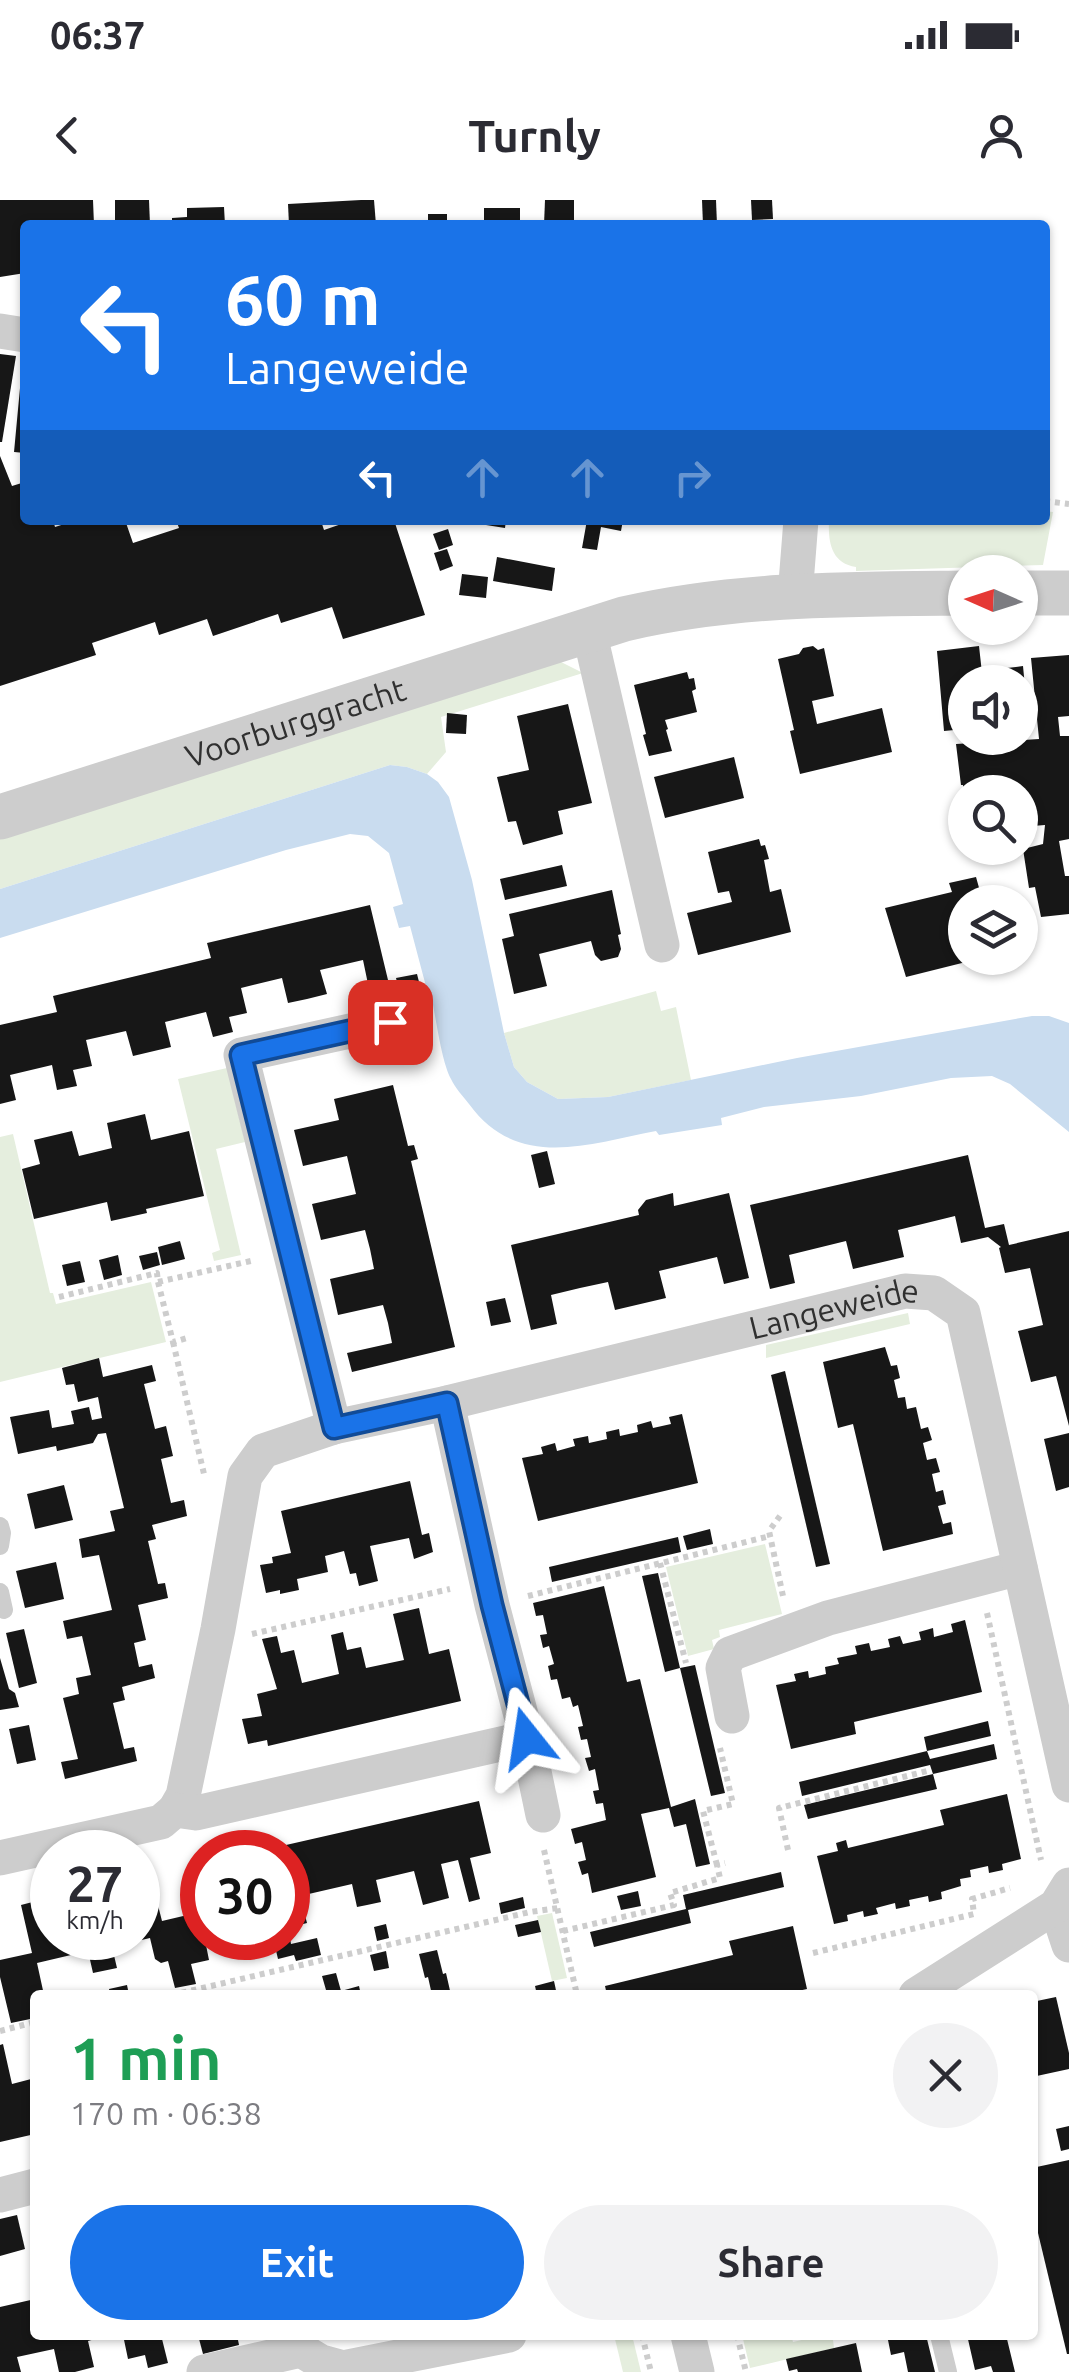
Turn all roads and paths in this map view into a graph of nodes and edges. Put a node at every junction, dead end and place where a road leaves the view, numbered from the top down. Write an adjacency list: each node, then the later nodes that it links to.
1 (801, 525): 5 (street)
2 (1038, 592): 4 (street)
3 (948, 593): 5 (street, Voorburggracht)
4 (1069, 593)
5 (795, 596): 6 (street, Voorburggracht)
6 (589, 631): 7 (street, Voorburggracht); 8 (street)
7 (0, 816)
8 (662, 945)
9 (390, 1022): 10 (street)
10 (289, 1252): 11 (path); 16 (street)
11 (158, 1282): 12 (path); 14 (path)
12 (58, 1297)
13 (187, 1338): 14 (path)
14 (174, 1342): 17 (path)
15 (447, 1403): 16 (street, Langeweide); 23 (street, Langeweide); 25 (street)
16 (334, 1428): 17 (street, Langeweide)
17 (245, 1476): 26 (street)
18 (780, 1516): 20 (path)
19 (0, 1526): 21 (lane)
20 (770, 1536): 22 (path); 27 (path)
21 (0, 1546)
22 (660, 1563): 25 (path); 28 (path)
23 (1020, 1568): 24 (street); 32 (street, Langeweide)
24 (980, 1578): 27 (street); 37 (path)
25 (490, 1593): 26 (path); 30 (street)
26 (218, 1629): 33 (street)
27 (792, 1631): 29 (street)
28 (700, 1660)
29 (732, 1716): 39 (path)
30 (527, 1738): 33 (street); 34 (street)
31 (927, 1771): 35 (path)
32 (1069, 1785)
33 (176, 1810): 36 (street)
34 (543, 1815): 38 (path)
35 (788, 1850)
36 (0, 1858)
37 (1057, 1890): 40 (street); 41 (path); 44 (street)
38 (558, 1908): 39 (path); 42 (path)
39 (563, 1931): 43 (path)
40 (1069, 1945)
41 (813, 1953)
42 (194, 1990)
43 (577, 1990)
44 (923, 1990)
45 (30, 2023): 46 (path)
46 (0, 2031)
47 (30, 2187): 48 (street)
48 (0, 2195)
49 (484, 2340): 54 (street)
50 (643, 2340): 55 (path)
51 (690, 2340): 56 (street)
52 (739, 2340): 57 (path)
53 (940, 2340): 58 (lane)
54 (204, 2372)
55 (651, 2372)
56 (697, 2372)
57 (746, 2372)
58 (948, 2372)

